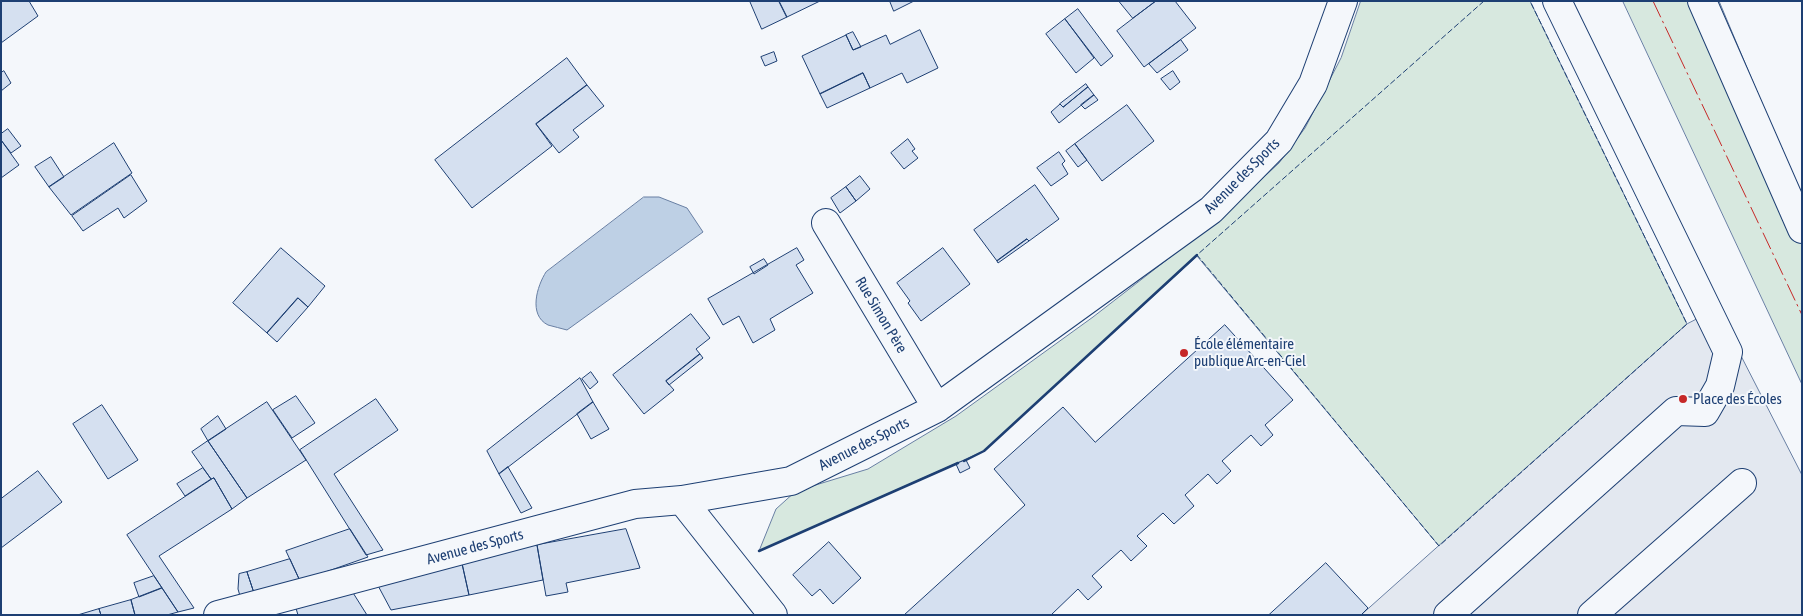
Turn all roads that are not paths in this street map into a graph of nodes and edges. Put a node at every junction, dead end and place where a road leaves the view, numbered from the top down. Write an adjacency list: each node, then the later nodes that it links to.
1 (1343, 1): 6 (street, Avenue des Sports)
2 (1557, 1): 11 (street)
3 (1702, 1): 5 (street)
4 (826, 223): 6 (street, Rue Simon Père)
5 (1802, 229)
6 (936, 408): 8 (street, Avenue des Sports)
7 (1742, 483): 12 (street)
8 (682, 500): 9 (street, Avenue des Sports); 10 (street)
9 (218, 615)
10 (773, 615)
11 (1448, 615)
12 (1592, 615)

